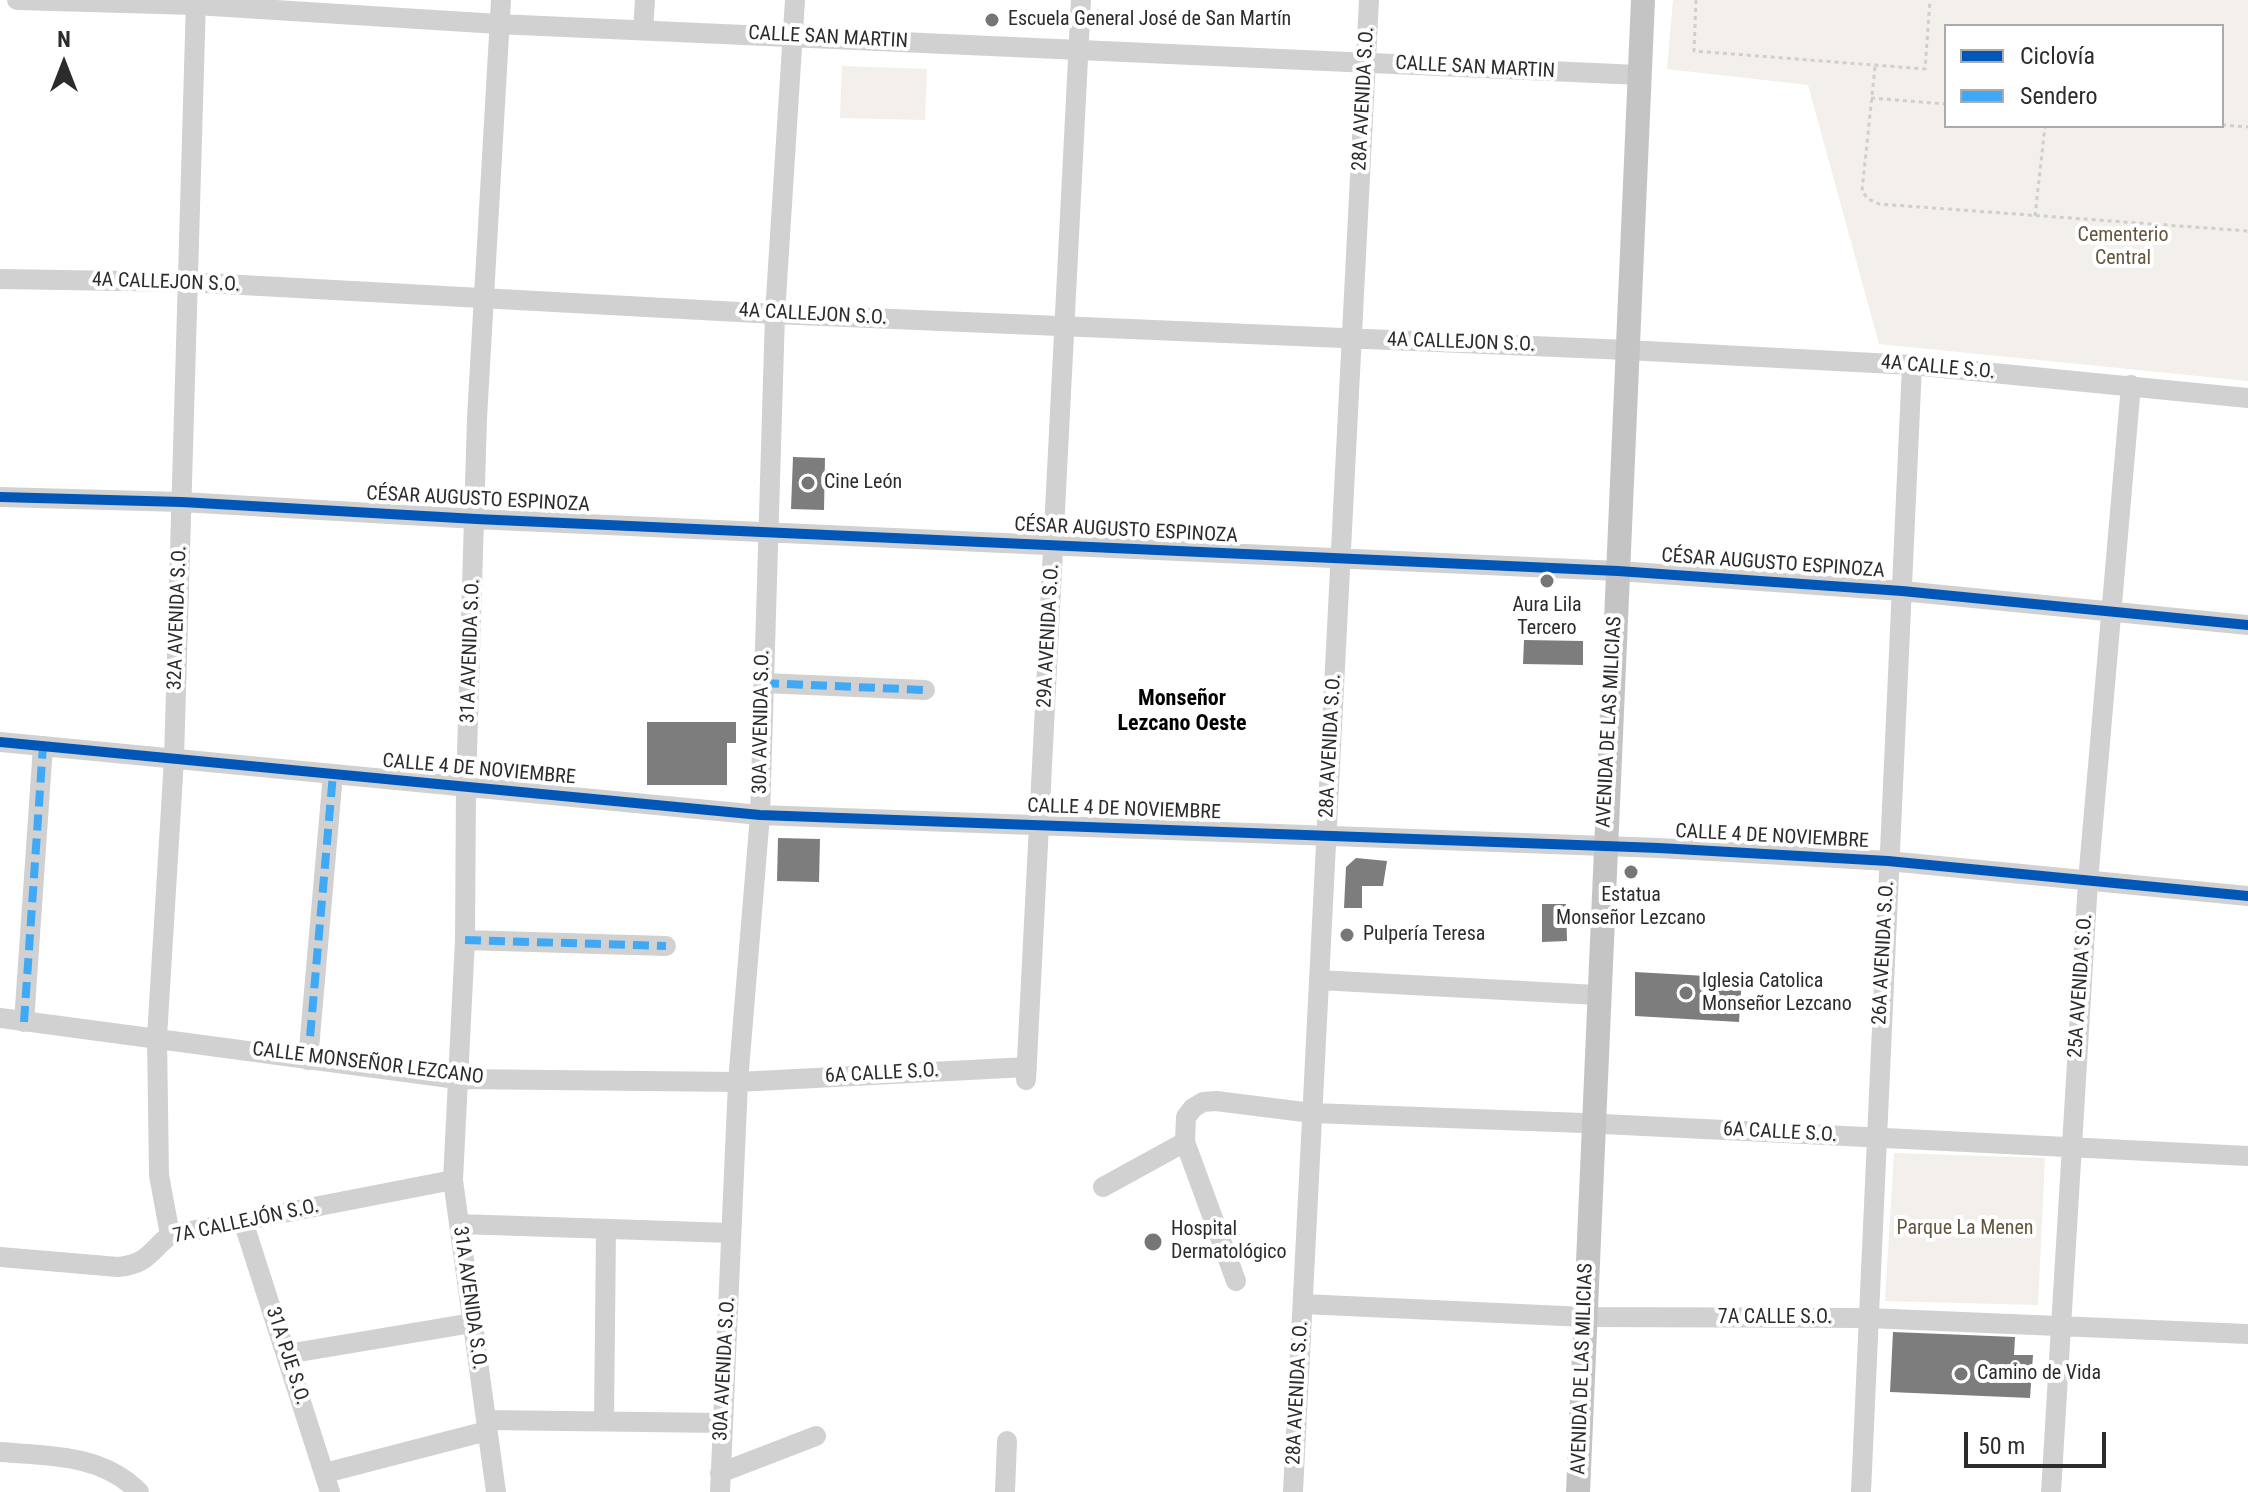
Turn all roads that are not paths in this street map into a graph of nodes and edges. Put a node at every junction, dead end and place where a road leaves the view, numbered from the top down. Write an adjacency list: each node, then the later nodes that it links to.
1 (17, 0): 8 (street, CALLE SAN MARTIN)
2 (501, 0): 9 (street, 31A AVENIDA S.O.)
3 (645, 0): 10 (street)
4 (795, 0): 11 (street, 30A AVENIDA S.O.)
5 (1081, 0): 12 (street, 29A AVENIDA S.O.)
6 (1369, 0): 13 (street, 28A AVENIDA S.O.)
7 (1643, 0): 14 (main road, AVENIDA DE LAS MILICIAS)
8 (196, 3): 9 (street, CALLE SAN MARTIN); 16 (street, 32A AVENIDA S.O.)
9 (498, 24): 10 (street, CALLE SAN MARTIN); 17 (street, 31A AVENIDA S.O.)
10 (643, 30): 11 (street, CALLE SAN MARTIN)
11 (792, 37): 12 (street, CALLE SAN MARTIN); 18 (street, 30A AVENIDA S.O.)
12 (1079, 50): 13 (street, CALLE SAN MARTIN); 19 (street, 29A AVENIDA S.O.)
13 (1365, 63): 14 (street, CALLE SAN MARTIN); 20 (street, 28A AVENIDA S.O.)
14 (1639, 75): 21 (main road, AVENIDA DE LAS MILICIAS)
15 (0, 279): 16 (street, 4A CALLEJON S.O.)
16 (187, 282): 17 (street, 4A CALLEJON S.O.); 26 (street, 32A AVENIDA S.O.)
17 (484, 298): 18 (street, 4A CALLEJON S.O.); 27 (street, 31A AVENIDA S.O.)
18 (775, 314): 19 (street, 4A CALLEJON S.O.); 28 (street, 30A AVENIDA S.O.)
19 (1065, 326): 20 (street, 4A CALLEJON S.O.); 29 (street, 29A AVENIDA S.O.)
20 (1351, 338): 21 (street, 4A CALLEJON S.O.); 30 (street, 28A AVENIDA S.O.)
21 (1627, 350): 22 (street, 4A CALLE S.O.); 31 (main road, AVENIDA DE LAS MILICIAS)
22 (1912, 365): 23 (street, 4A CALLE S.O.); 32 (street, 26A AVENIDA S.O.)
23 (2131, 385): 24 (street, 4A CALLE S.O.); 33 (street, 25A AVENIDA S.O.)
24 (2248, 398)
25 (0, 497): 26 (street, CÉSAR AUGUSTO ESPINOZA)
26 (182, 502): 27 (street, CÉSAR AUGUSTO ESPINOZA); 39 (street, 32A AVENIDA S.O.)
27 (476, 519): 28 (street, CÉSAR AUGUSTO ESPINOZA); 41 (street, 31A AVENIDA S.O.)
28 (766, 532): 29 (street, CÉSAR AUGUSTO ESPINOZA); 35 (street, 30A AVENIDA S.O.)
29 (1054, 545): 30 (street, CÉSAR AUGUSTO ESPINOZA); 43 (street, 29A AVENIDA S.O.)
30 (1340, 558): 31 (street, CÉSAR AUGUSTO ESPINOZA); 44 (street, 28A AVENIDA S.O.)
31 (1618, 571): 32 (street, CÉSAR AUGUSTO ESPINOZA); 45 (main road, AVENIDA DE LAS MILICIAS)
32 (1902, 591): 33 (street, CÉSAR AUGUSTO ESPINOZA); 46 (street, 26A AVENIDA S.O.)
33 (2112, 612): 34 (street, CÉSAR AUGUSTO ESPINOZA); 47 (street, 25A AVENIDA S.O.)
34 (2248, 625)
35 (763, 683): 36 (street); 42 (street, 30A AVENIDA S.O.)
36 (925, 690)
37 (0, 742): 38 (street, CALLE 4 DE NOVIEMBRE)
38 (43, 746): 39 (street, CALLE 4 DE NOVIEMBRE); 54 (street)
39 (174, 759): 40 (street, CALLE 4 DE NOVIEMBRE); 55 (street, 32A AVENIDA S.O.)
40 (333, 774): 41 (street, CALLE 4 DE NOVIEMBRE); 56 (street)
41 (466, 787): 42 (street, CALLE 4 DE NOVIEMBRE); 49 (street, 31A AVENIDA S.O.)
42 (760, 815): 43 (street, CALLE 4 DE NOVIEMBRE); 59 (street, 30A AVENIDA S.O.)
43 (1039, 825): 44 (street, CALLE 4 DE NOVIEMBRE); 57 (street, 29A AVENIDA S.O.)
44 (1326, 836): 45 (street, CALLE 4 DE NOVIEMBRE); 51 (street, 28A AVENIDA S.O.)
45 (1605, 846): 46 (street, CALLE 4 DE NOVIEMBRE); 52 (main road, AVENIDA DE LAS MILICIAS)
46 (1888, 861): 47 (street, CALLE 4 DE NOVIEMBRE); 62 (street, 26A AVENIDA S.O.)
47 (2088, 881): 48 (street, CALLE 4 DE NOVIEMBRE); 64 (street, 25A AVENIDA S.O.)
48 (2248, 896)
49 (465, 940): 50 (street); 58 (street, 31A AVENIDA S.O.)
50 (666, 946)
51 (1319, 980): 52 (street); 60 (street, 28A AVENIDA S.O.)
52 (1597, 995): 61 (main road, AVENIDA DE LAS MILICIAS)
53 (0, 1018): 54 (street, CALLE MONSEÑOR LEZCANO)
54 (24, 1022): 55 (street, CALLE MONSEÑOR LEZCANO)
55 (157, 1037): 56 (street, CALLE MONSEÑOR LEZCANO); 72 (street, 32A AVENIDA S.O.)
56 (308, 1060): 58 (street, CALLE MONSEÑOR LEZCANO)
57 (1027, 1073): 59 (street, 6A CALLE S.O.)
58 (457, 1079): 59 (street, CALLE MONSEÑOR LEZCANO); 66 (street, 31A AVENIDA S.O.)
59 (738, 1082): 71 (street, 30A AVENIDA S.O.)
60 (1312, 1113): 61 (street, 6A CALLE S.O.); 63 (street, 6A CALLE S.O.); 75 (street, 28A AVENIDA S.O.)
61 (1593, 1123): 62 (street, 6A CALLE S.O.); 76 (main road, AVENIDA DE LAS MILICIAS)
62 (1876, 1138): 64 (street, 6A CALLE S.O.); 77 (street, 26A AVENIDA S.O.)
63 (1185, 1142): 67 (street); 74 (street)
64 (2070, 1147): 65 (street, 6A CALLE S.O.); 79 (street, 25A AVENIDA S.O.)
65 (2248, 1156)
66 (453, 1180): 68 (street, 7A CALLEJÓN S.O.); 69 (street, 31A AVENIDA S.O.)
67 (1103, 1187)
68 (243, 1221): 72 (street, 7A CALLEJÓN S.O.); 81 (street, 31A PJE S.O.)
69 (459, 1224): 70 (street); 78 (street, 31A AVENIDA S.O.)
70 (606, 1229): 71 (street); 82 (street)
71 (731, 1233): 83 (street, 30A AVENIDA S.O.)
72 (170, 1235): 73 (street, 7A CALLEJÓN S.O.)
73 (0, 1257)
74 (1236, 1281)
75 (1303, 1304): 76 (street, 7A CALLE S.O.); 93 (street, 28A AVENIDA S.O.)
76 (1585, 1317): 77 (street, 7A CALLE S.O.); 94 (main road, AVENIDA DE LAS MILICIAS)
77 (1868, 1318): 79 (street, 7A CALLE S.O.); 95 (street, 26A AVENIDA S.O.)
78 (472, 1323): 81 (street); 84 (street, 31A AVENIDA S.O.)
79 (2061, 1326): 80 (street, 7A CALLE S.O.); 96 (street, 25A AVENIDA S.O.)
80 (2248, 1334)
81 (287, 1354): 88 (street, 31A PJE S.O.)
82 (604, 1421): 83 (street); 84 (street)
83 (723, 1423): 89 (street, 30A AVENIDA S.O.)
84 (487, 1426): 88 (street); 91 (street, 31A AVENIDA S.O.)
85 (816, 1436): 89 (street)
86 (1007, 1441): 92 (street)
87 (0, 1452): 90 (street)
88 (327, 1483)
89 (720, 1483)
90 (139, 1492)
91 (496, 1492)
92 (1005, 1492)
93 (1293, 1492)
94 (1578, 1492)
95 (1861, 1492)
96 (2051, 1492)

